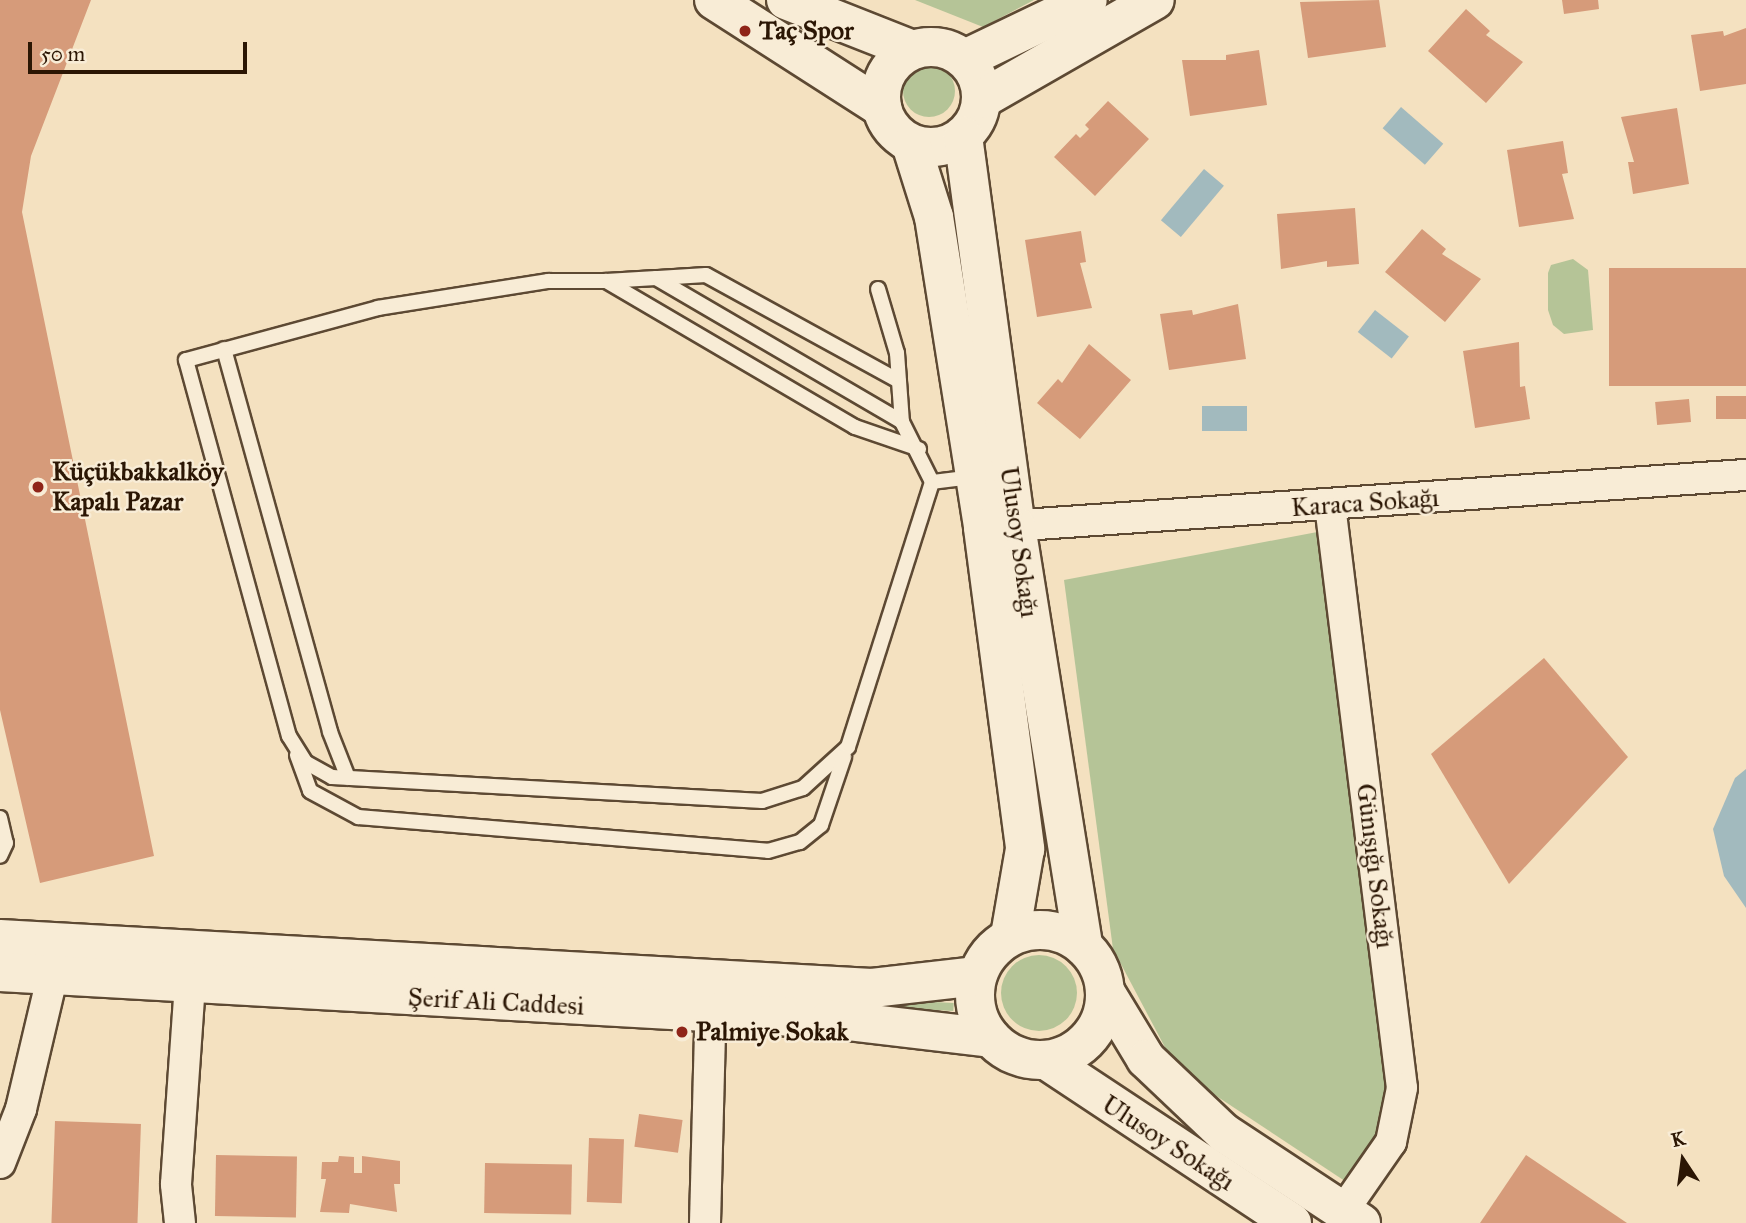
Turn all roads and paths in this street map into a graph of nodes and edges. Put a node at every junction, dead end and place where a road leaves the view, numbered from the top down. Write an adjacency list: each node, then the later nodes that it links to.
1 (714, 0): 8 (street)
2 (786, 0): 5 (street)
3 (1088, 0): 6 (street)
4 (1155, 0): 7 (street)
5 (913, 50): 6 (street); 8 (street)
6 (965, 59): 7 (street)
7 (982, 99): 9 (street)
8 (881, 108): 10 (street)
9 (962, 136): 10 (street); 22 (street, Ulusoy Sokağı)
10 (911, 144): 19 (street, Ulusoy Sokağı)
11 (656, 278): 12 (lane); 15 (lane); 16 (lane)
12 (606, 281): 14 (lane); 17 (lane)
13 (878, 289): 15 (lane)
14 (224, 349): 24 (lane); 25 (lane)
15 (899, 381): 16 (lane)
16 (902, 422): 17 (lane)
17 (919, 449): 20 (lane)
18 (1746, 475): 21 (street, Karaca Sokağı)
19 (975, 477): 20 (lane); 22 (street, Ulusoy Sokağı)
20 (932, 482): 23 (lane)
21 (1330, 505): 22 (street, Karaca Sokağı); 40 (street, Günışığı Sokağı)
22 (1000, 527): 28 (street, Ulusoy Sokağı); 30 (street, Ulusoy Sokağı)
23 (848, 747): 24 (lane); 25 (lane)
24 (295, 750): 25 (lane)
25 (348, 778)
26 (0, 818): 27 (lane)
27 (0, 856)
28 (1010, 936): 30 (street, Ulusoy Sokağı); 33 (street)
29 (0, 939): 31 (street, Şerif Ali Caddesi)
30 (1083, 946): 35 (street, Ulusoy Sokağı)
31 (53, 958): 32 (street, Şerif Ali Caddesi); 34 (street, Şerif Ali Caddesi); 36 (street, Şerif Ali Caddesi); 39 (street)
32 (0, 972)
33 (977, 976): 36 (street, Şerif Ali Caddesi); 37 (street, Ulusoy Sokağı)
34 (190, 984): 36 (street, Şerif Ali Caddesi); 41 (street)
35 (1106, 993): 38 (street, Ulusoy Sokağı); 40 (street, Ulusoy Sokağı)
36 (711, 998): 37 (street, Şerif Ali Caddesi); 42 (street)
37 (991, 1038): 38 (street, Ulusoy Sokağı)
38 (1046, 1060): 43 (street, Ulusoy Sokağı)
39 (0, 1163)
40 (1352, 1217)
41 (180, 1223)
42 (705, 1223)
43 (1292, 1223)

